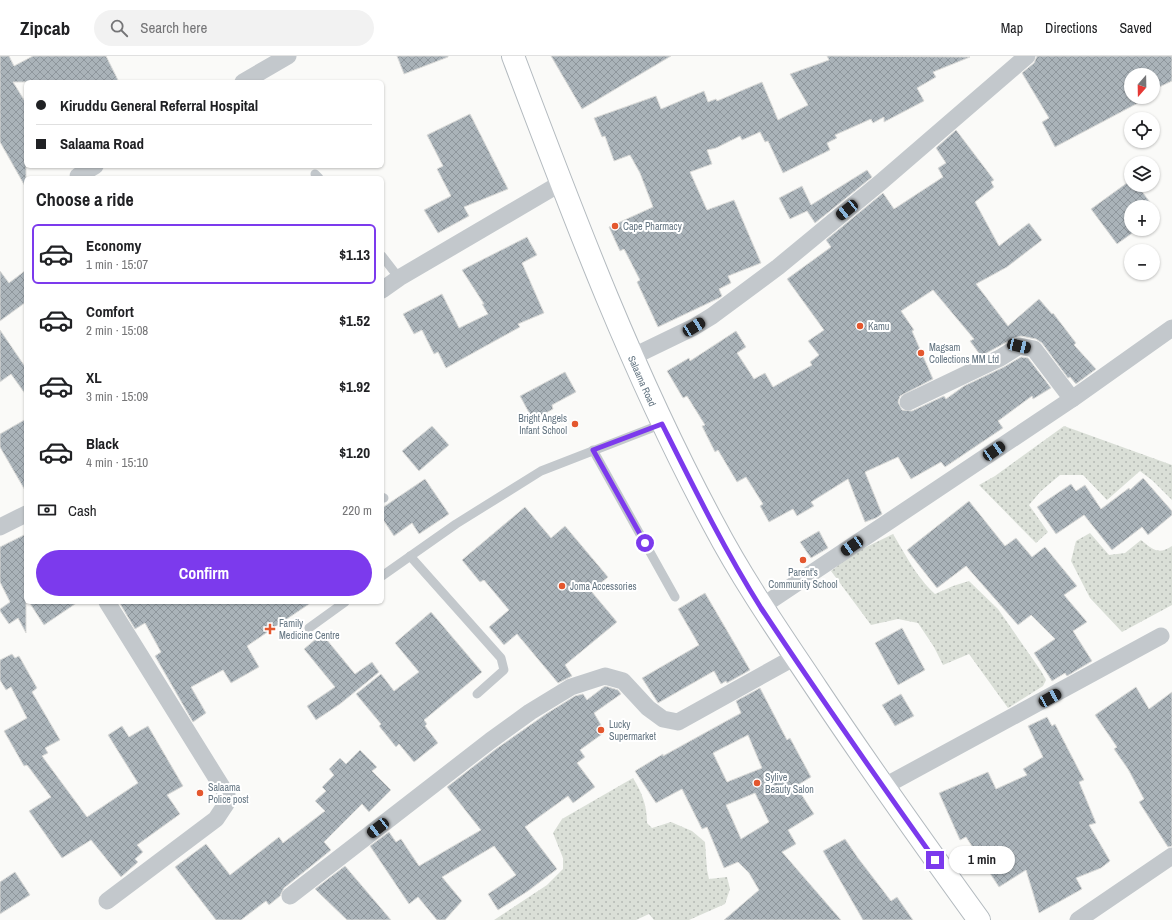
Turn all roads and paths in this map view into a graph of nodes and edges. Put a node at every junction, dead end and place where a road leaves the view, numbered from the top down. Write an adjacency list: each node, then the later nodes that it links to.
1 (288, 56): 4 (street)
2 (514, 56): 7 (main road, Salaama Road)
3 (1027, 56): 12 (street)
4 (246, 80)
5 (90, 168): 6 (street)
6 (76, 173)
7 (561, 183): 9 (street); 12 (main road, Salaama Road)
8 (384, 259): 9 (lane)
9 (399, 278): 10 (street)
10 (384, 289)
11 (1172, 328): 13 (street)
12 (632, 357): 15 (main road, Salaama Road)
13 (1072, 399): 14 (street); 24 (street)
14 (908, 402)
15 (662, 424): 16 (lane); 24 (main road, Salaama Road)
16 (593, 450): 19 (lane); 21 (lane)
17 (24, 515): 18 (street)
18 (1, 524)
19 (410, 556): 20 (lane); 28 (lane)
20 (384, 575)
21 (675, 597)
22 (108, 604): 32 (street)
23 (342, 604): 25 (lane)
24 (761, 607): 27 (main road, Salaama Road)
25 (309, 628)
26 (1161, 636): 29 (street)
27 (795, 657): 29 (main road, Salaama Road); 31 (street)
28 (477, 694)
29 (883, 787): 33 (main road, Salaama Road)
30 (1172, 856): 34 (street)
31 (290, 896)
32 (107, 901)
33 (979, 920)
34 (1078, 920)

